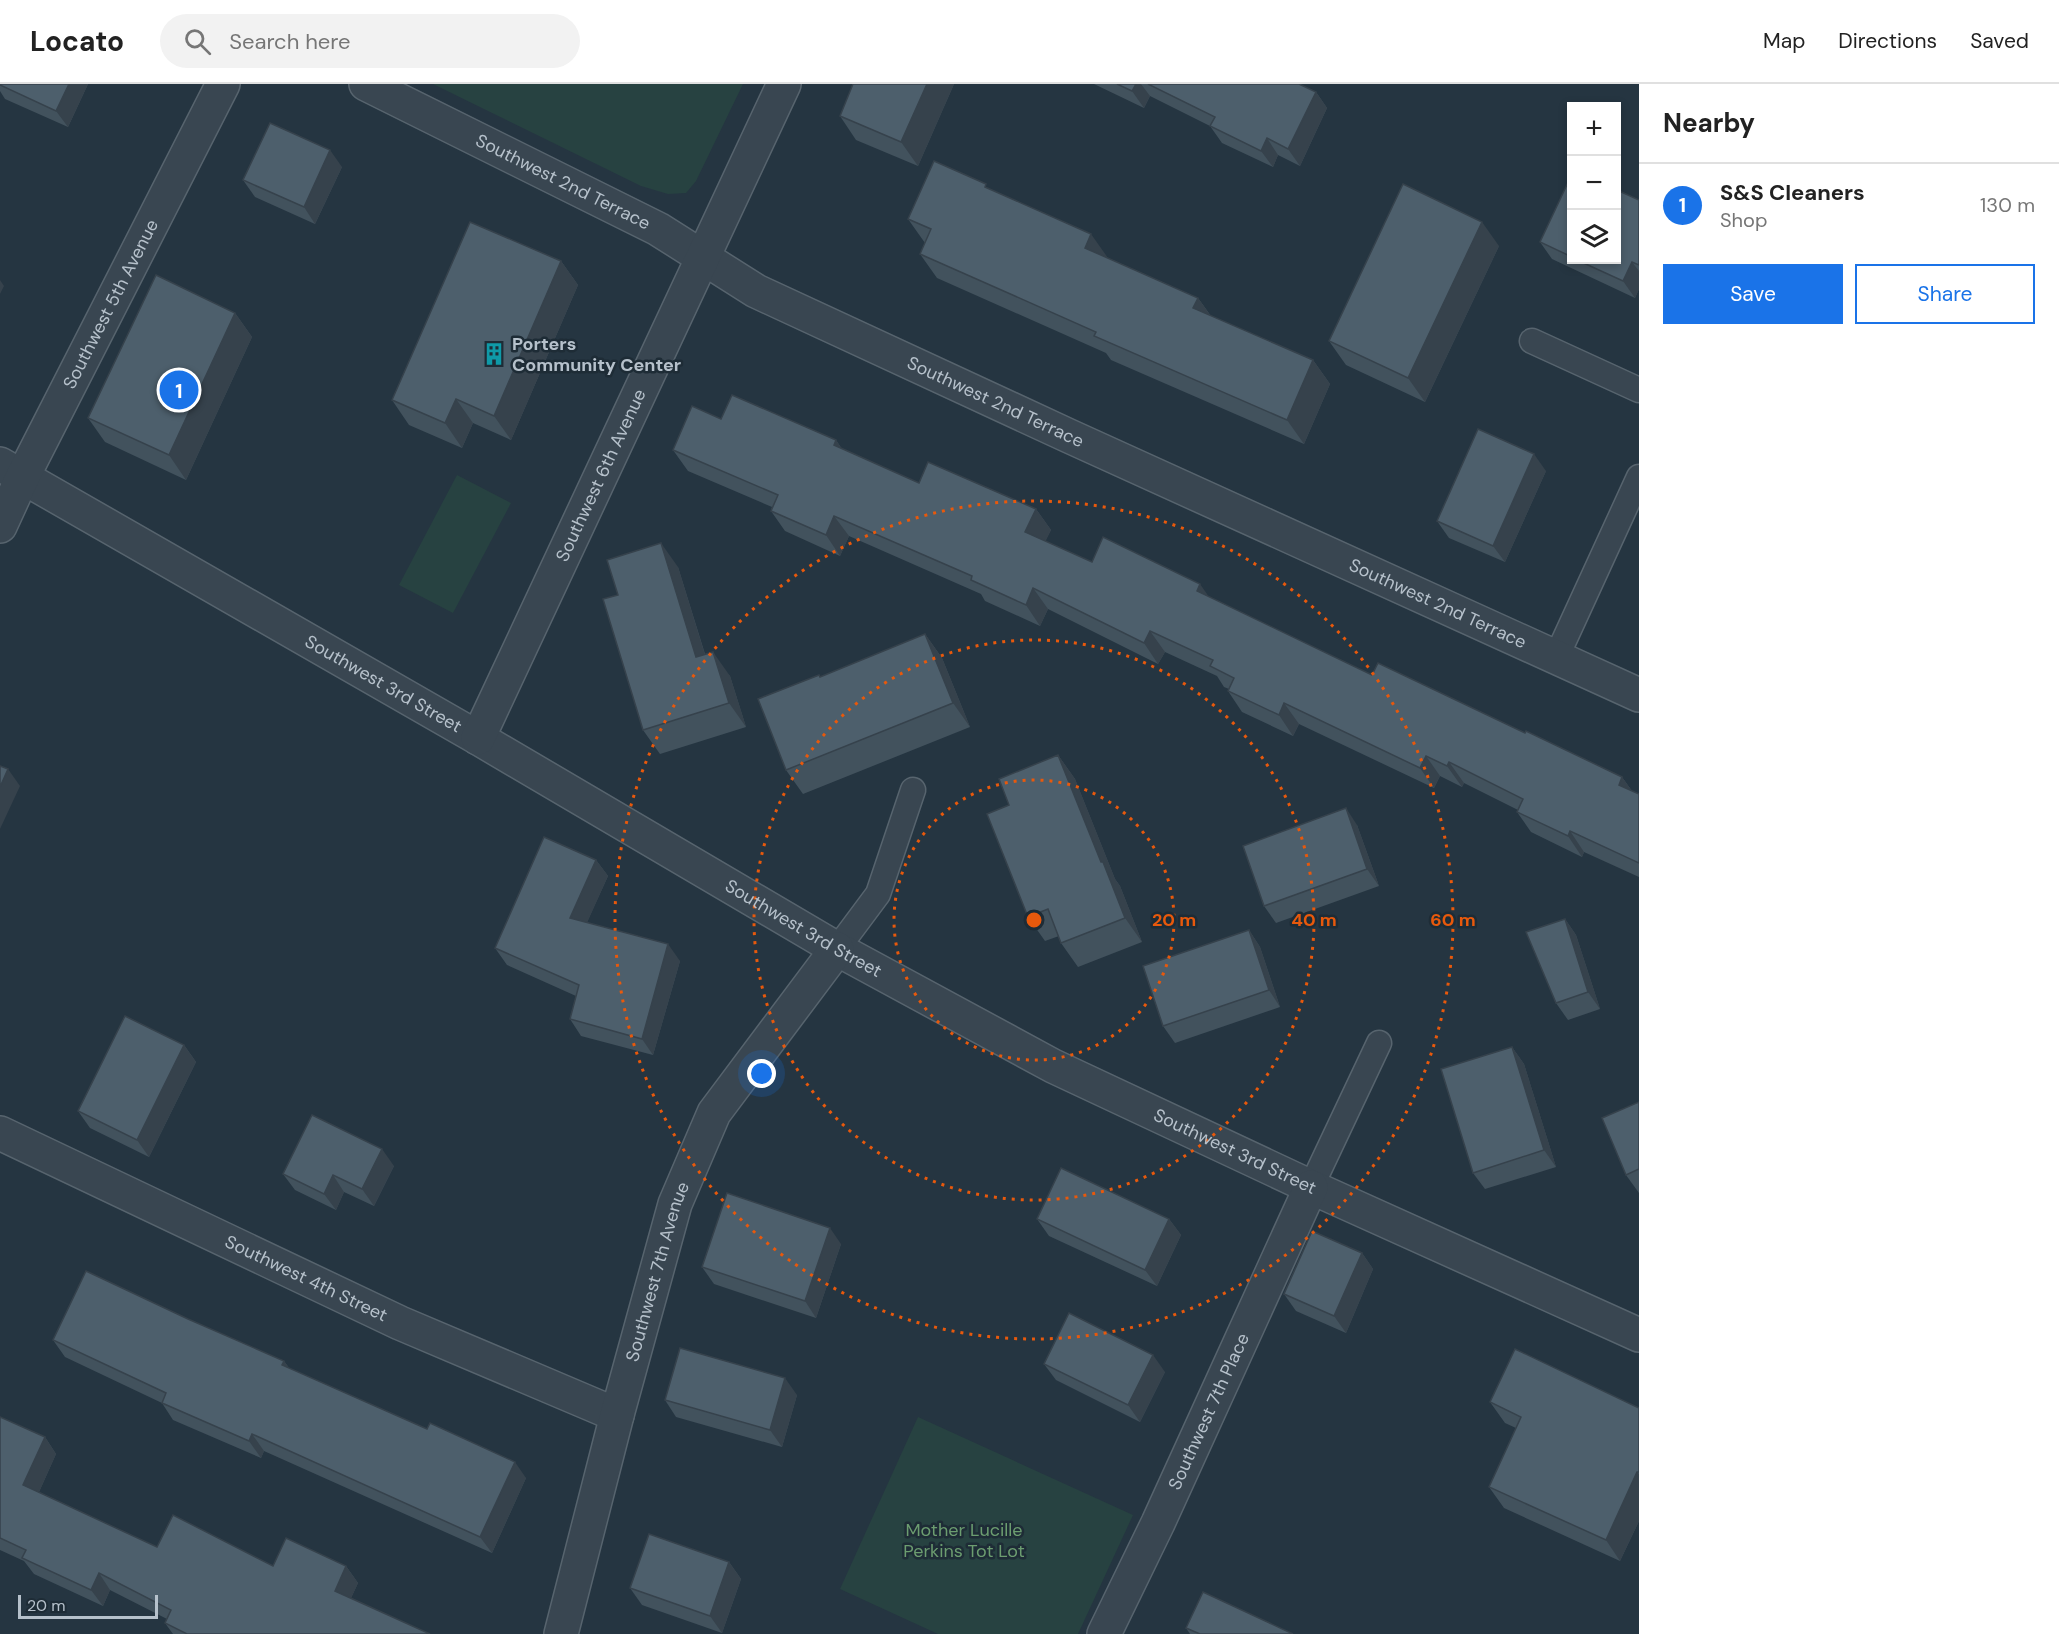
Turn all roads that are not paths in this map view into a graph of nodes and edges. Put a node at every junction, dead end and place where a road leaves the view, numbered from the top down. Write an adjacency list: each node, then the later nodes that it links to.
1 (223, 84): 7 (street, Southwest 5th Avenue)
2 (366, 84): 4 (street, Southwest 2nd Terrace)
3 (784, 84): 4 (street, Southwest 6th Avenue)
4 (704, 257): 10 (street, Southwest 2nd Terrace); 12 (street, Southwest 6th Avenue)
5 (1532, 340): 6 (lane)
6 (1639, 390)
7 (12, 470): 9 (street, Southwest 5th Avenue); 12 (street, Southwest 3rd Street)
8 (1639, 477): 10 (lane)
9 (0, 526)
10 (1556, 658): 11 (street, Southwest 2nd Terrace)
11 (1639, 695)
12 (478, 738): 14 (street, Southwest 3rd Street)
13 (913, 790): 14 (lane)
14 (837, 949): 17 (street, Southwest 3rd Street); 19 (street, Southwest 7th Avenue)
15 (1379, 1043): 17 (lane)
16 (0, 1133): 19 (street, Southwest 4th Street)
17 (1311, 1187): 18 (street, Southwest 3rd Street); 21 (street, Southwest 7th Place)
18 (1639, 1335)
19 (617, 1415): 20 (street, Southwest 7th Avenue)
20 (561, 1634)
21 (1104, 1634)

